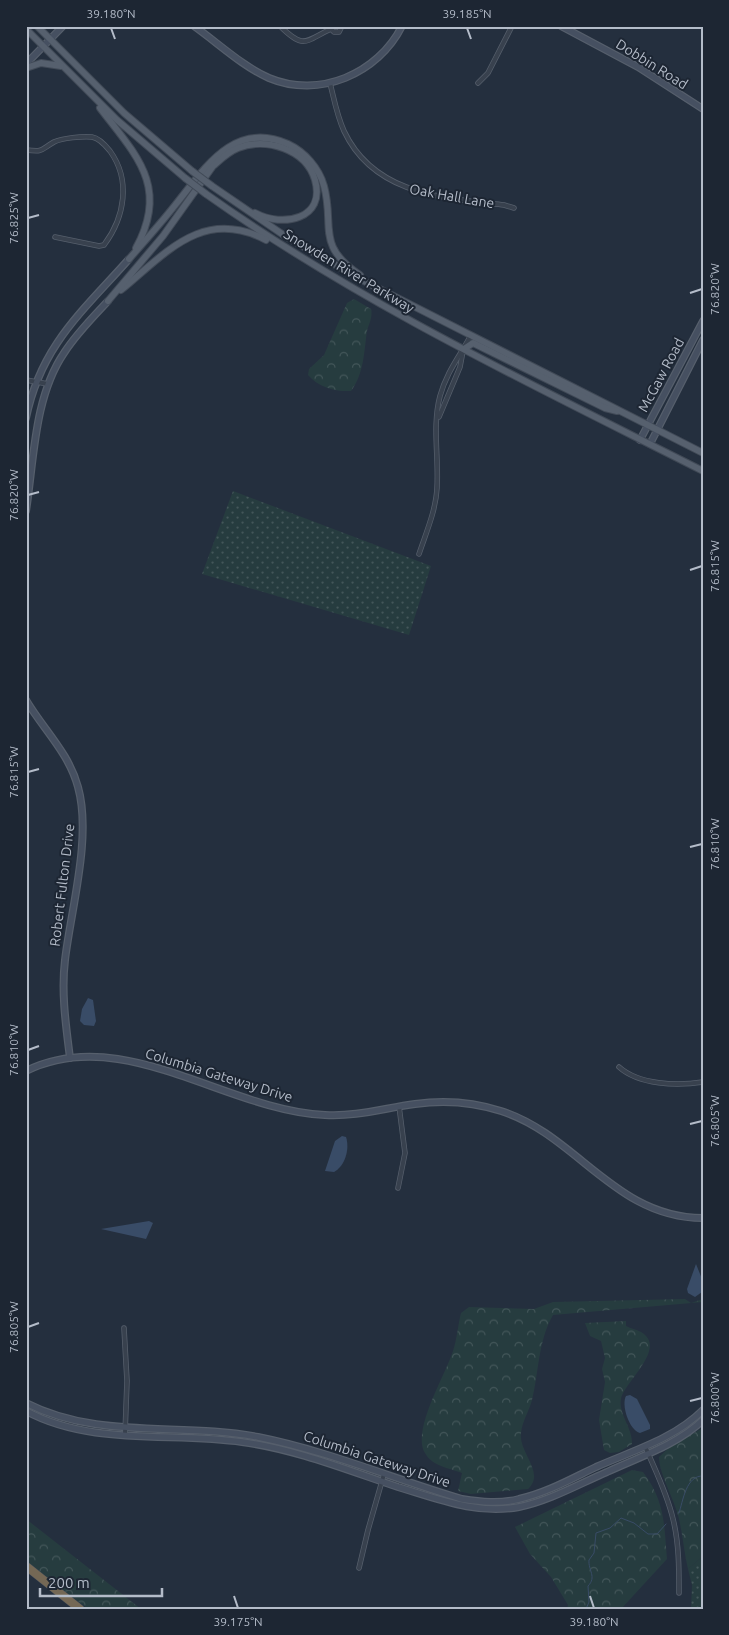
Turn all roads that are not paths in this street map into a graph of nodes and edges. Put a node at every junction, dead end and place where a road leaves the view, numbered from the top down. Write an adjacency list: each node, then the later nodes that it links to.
1 (36, 26): 11 (main road, Snowden River Parkway)
2 (63, 26): 11 (street)
3 (194, 26): 17 (street)
4 (280, 26): 9 (street)
5 (342, 26): 9 (street)
6 (402, 26): 17 (street)
7 (512, 26): 16 (street)
8 (562, 26): 19 (street, Dobbin Road)
9 (331, 27)
10 (26, 29): 12 (main road, Snowden River Parkway)
11 (50, 40): 12 (street); 21 (main road, Snowden River Parkway, bridge)
12 (43, 46): 13 (street); 14 (main road, Snowden River Parkway)
13 (26, 64)
14 (62, 66): 15 (main road); 18 (main road, Snowden River Parkway)
15 (26, 68)
16 (478, 82)
17 (330, 83): 22 (street, Oak Hall Lane)
18 (87, 91): 24 (main road); 25 (main road, Snowden River Parkway, bridge)
19 (703, 109)
20 (26, 150): 23 (street)
21 (230, 200): 26 (main road, Snowden River Parkway); 27 (main road)
22 (514, 208)
23 (55, 237)
24 (130, 259): 26 (main road); 34 (street)
25 (310, 265): 27 (main road); 32 (main road, Snowden River Parkway)
26 (390, 294): 29 (main road, Snowden River Parkway)
27 (108, 301): 35 (street)
28 (702, 325): 30 (street, McGaw Road)
29 (471, 335): 32 (street); 36 (main road, Snowden River Parkway)
30 (695, 335): 31 (street); 39 (street, McGaw Road)
31 (703, 340): 40 (street, McGaw Road)
32 (464, 349): 36 (main road); 38 (street); 38 (street); 41 (main road, Snowden River Parkway)
33 (26, 380): 34 (street)
34 (36, 381): 35 (street); 37 (street)
35 (48, 384): 45 (street)
36 (631, 415): 39 (main road, Snowden River Parkway)
37 (26, 418)
38 (437, 420): 46 (street)
39 (649, 424): 40 (main road, Snowden River Parkway); 41 (street, McGaw Road)
40 (658, 429): 42 (street, McGaw Road); 43 (main road, Snowden River Parkway)
41 (640, 440): 42 (main road, Snowden River Parkway)
42 (650, 444): 44 (main road, Snowden River Parkway)
43 (703, 452)
44 (703, 471)
45 (26, 511)
46 (419, 554)
47 (26, 700): 48 (street, Robert Fulton Drive)
48 (70, 1058): 50 (street, Columbia Gateway Drive); 52 (street, Columbia Gateway Drive)
49 (619, 1067): 51 (street)
50 (26, 1071)
51 (703, 1082)
52 (400, 1106): 53 (street); 54 (street, Columbia Gateway Drive)
53 (398, 1188)
54 (703, 1218)
55 (124, 1328): 60 (street)
56 (26, 1403): 60 (street, Columbia Gateway Drive)
57 (703, 1410): 62 (street, Columbia Gateway Drive)
58 (26, 1411): 61 (street, Columbia Gateway Drive)
59 (703, 1420): 63 (street, Columbia Gateway Drive)
60 (126, 1427): 61 (street); 64 (street, Columbia Gateway Drive)
61 (125, 1434): 65 (street, Columbia Gateway Drive)
62 (645, 1446): 63 (street); 64 (street, Columbia Gateway Drive)
63 (648, 1453): 65 (street, Columbia Gateway Drive); 68 (street)
64 (384, 1474): 65 (street)
65 (382, 1482): 67 (street)
66 (26, 1566): 69 (highway)
67 (359, 1568)
68 (679, 1593)
69 (80, 1609)

